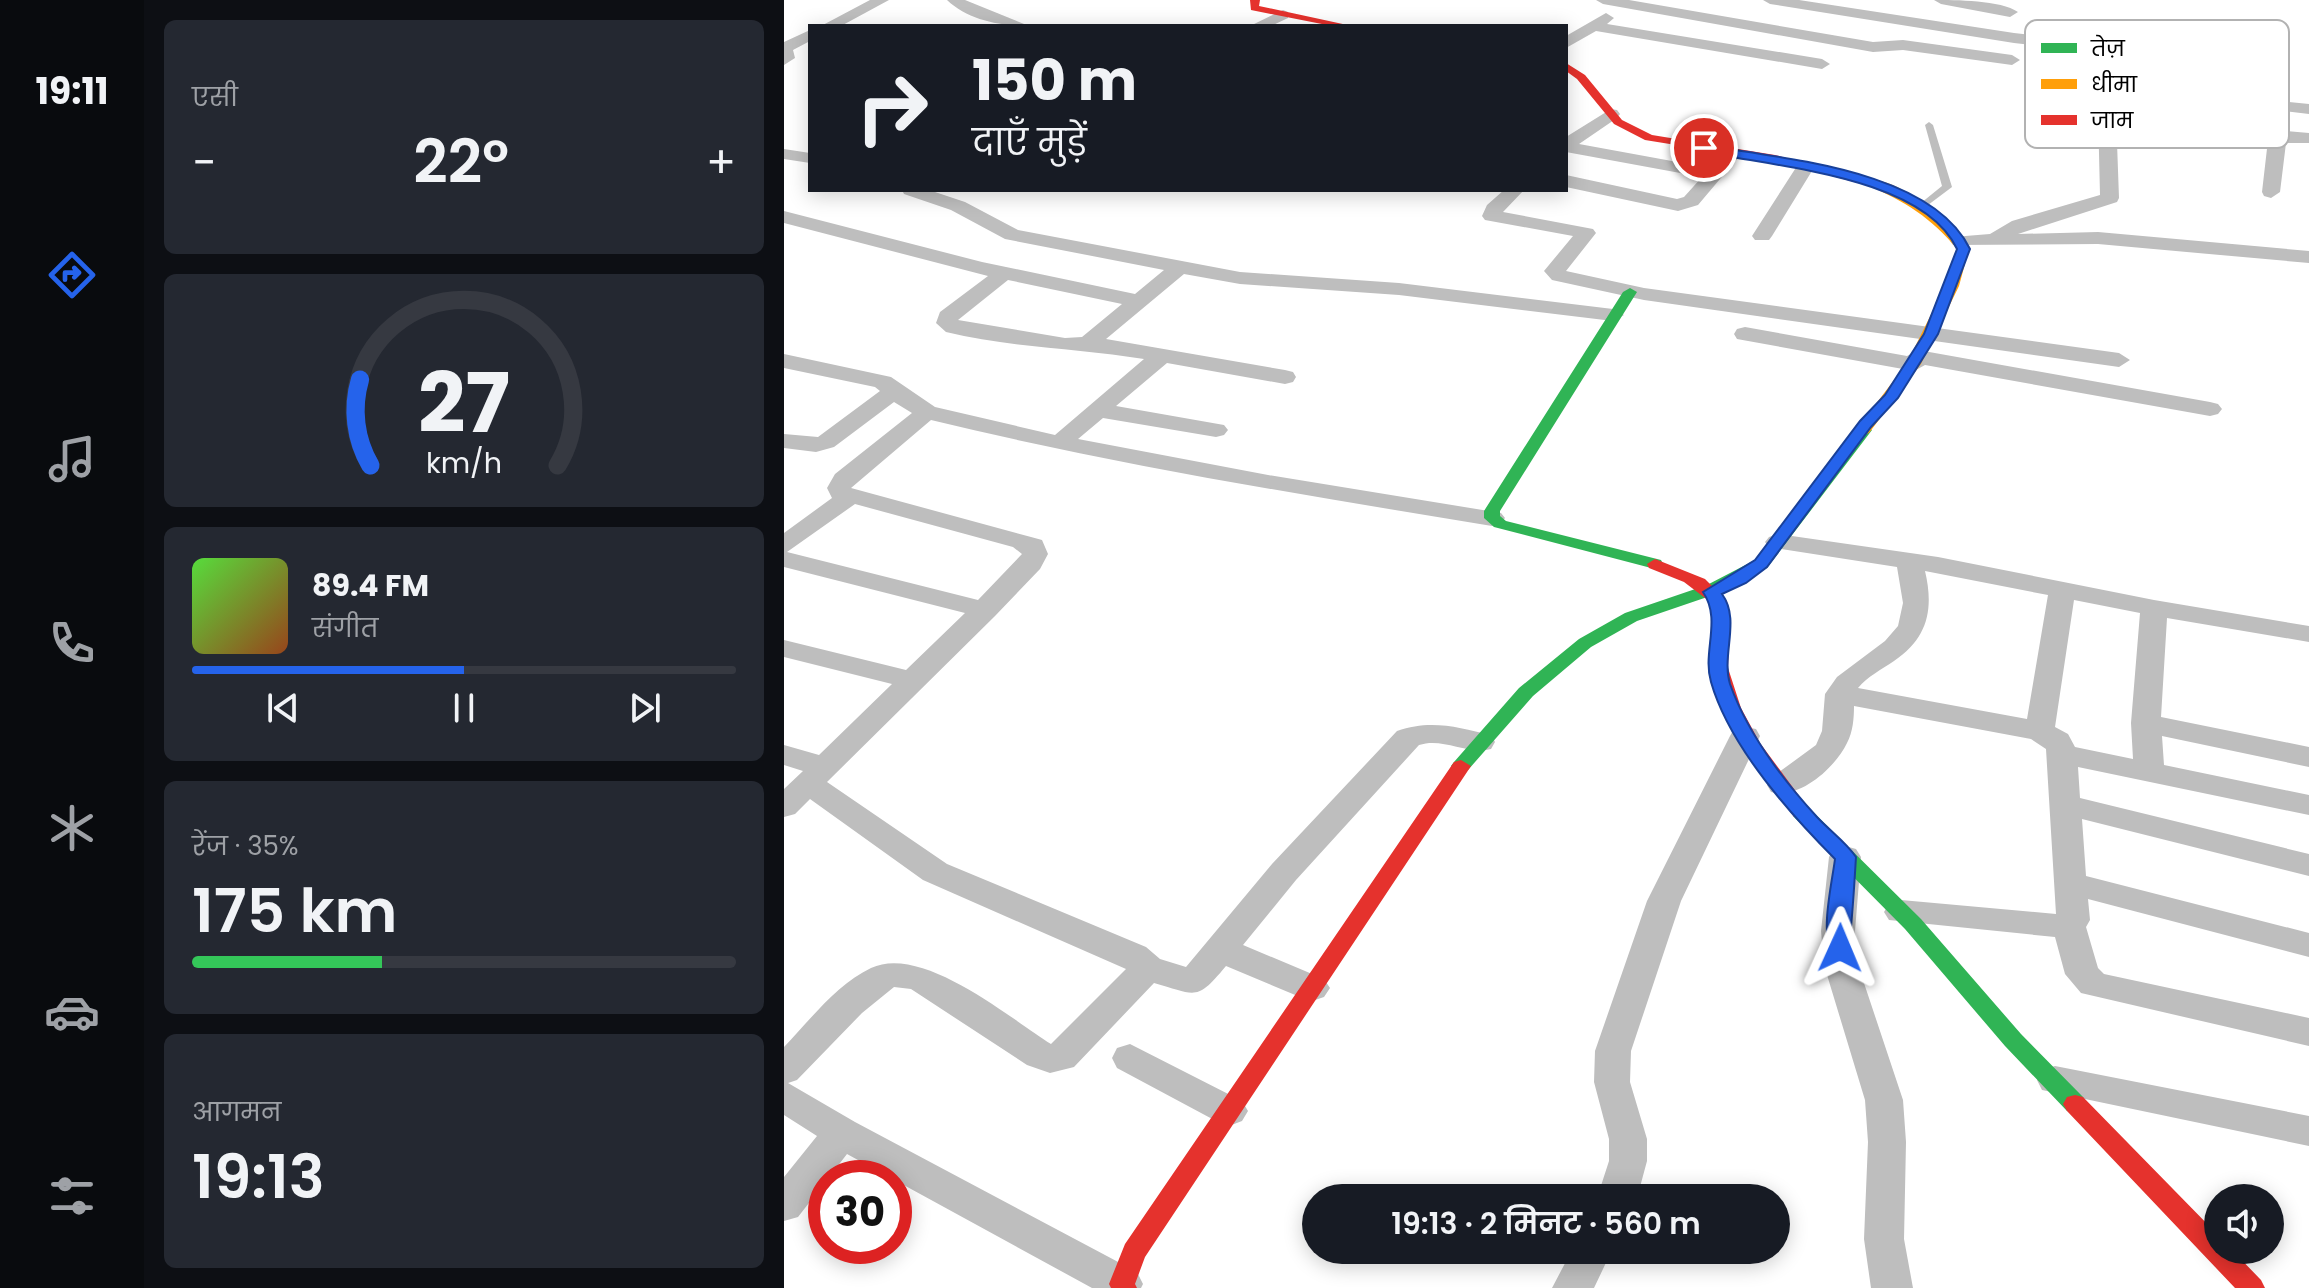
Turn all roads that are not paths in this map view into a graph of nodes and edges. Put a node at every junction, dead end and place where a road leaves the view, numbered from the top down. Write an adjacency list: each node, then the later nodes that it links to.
1 (882, 0): 10 (street)
2 (954, 0): 11 (street)
3 (1255, 0): 9 (street)
4 (1603, 0): 7 (street)
5 (1770, 0): 16 (street)
6 (1941, 0): 8 (street)
7 (1631, 2): 14 (street); 19 (street)
8 (2010, 12)
9 (1283, 15): 12 (street); 13 (street)
10 (833, 24)
11 (1014, 24)
12 (1263, 24)
13 (1335, 24)
14 (1593, 26): 17 (street); 20 (street)
15 (808, 36): 18 (street)
16 (2025, 39)
17 (1568, 42)
18 (785, 55)
19 (2012, 60)
20 (1822, 64)
21 (1568, 67): 24 (street)
22 (2289, 107): 23 (street)
23 (2309, 109)
24 (1611, 114): 28 (street); 32 (street)
25 (1929, 125): 41 (lane)
26 (2289, 136): 27 (street)
27 (2309, 138)
28 (1568, 145)
29 (1568, 146): 36 (street)
30 (2108, 148): 43 (street)
31 (2276, 148): 40 (street)
32 (1733, 153): 35 (street); 36 (street)
33 (784, 154): 34 (street)
34 (808, 158)
35 (1806, 166): 41 (street); 44 (street)
36 (1714, 174): 37 (street)
37 (1568, 181)
38 (917, 192): 47 (street)
39 (1513, 192): 49 (street)
40 (2271, 192)
41 (1924, 205): 45 (street)
42 (784, 217): 48 (street)
43 (2006, 233): 45 (street); 46 (street)
44 (1762, 236)
45 (1960, 241): 53 (street)
46 (2309, 257)
47 (1180, 267): 50 (street); 51 (street)
48 (1005, 272): 50 (street); 54 (street)
49 (1630, 292): 51 (street); 53 (street)
50 (1139, 301): 54 (street)
51 (1613, 315): 68 (street)
52 (1745, 334): 57 (street)
53 (1931, 334): 56 (street); 57 (street)
54 (1088, 343): 55 (street)
55 (1163, 355): 59 (street); 62 (street)
56 (2119, 360)
57 (1916, 361): 61 (street); 69 (street)
58 (787, 364): 60 (street)
59 (1285, 377)
60 (894, 391): 63 (street); 65 (street)
61 (2210, 409)
62 (1098, 410): 64 (street); 66 (street)
63 (927, 412): 66 (street); 67 (street)
64 (1216, 430)
65 (784, 441)
66 (1059, 443): 68 (street)
67 (849, 497): 70 (street); 76 (street)
68 (1492, 518): 74 (street)
69 (1778, 542): 72 (street); 74 (street)
70 (784, 545)
71 (784, 559): 76 (street)
72 (1909, 561): 73 (street); 80 (street)
73 (2062, 590): 75 (street); 84 (street)
74 (1712, 592): 82 (street); 83 (street)
75 (2154, 608): 77 (street); 81 (street)
76 (985, 610): 79 (street)
77 (2309, 634)
78 (784, 648): 79 (street)
79 (913, 681): 88 (street)
80 (1840, 694): 84 (street); 89 (street)
81 (2146, 723): 86 (street); 87 (street)
82 (1745, 736): 89 (street); 110 (street)
83 (1480, 742): 99 (street); 101 (street)
84 (2050, 743): 87 (street); 90 (street)
85 (784, 755): 88 (street)
86 (2309, 757)
87 (2149, 772): 91 (street)
88 (818, 776): 92 (street); 100 (street)
89 (1782, 785): 93 (street)
90 (2066, 805): 94 (street); 95 (street)
91 (2309, 805)
92 (784, 807)
93 (1845, 857): 96 (street); 115 (street)
94 (2309, 865)
95 (2073, 884): 97 (street); 98 (street)
96 (1901, 912): 97 (street); 105 (street)
97 (2068, 925): 102 (street)
98 (2309, 945)
99 (1220, 949): 100 (street); 101 (street)
100 (1149, 969): 104 (street)
101 (1312, 988): 107 (street)
102 (2309, 1032)
103 (1130, 1058): 107 (street)
104 (784, 1070)
105 (2051, 1079): 108 (street); 116 (street)
106 (784, 1096): 109 (street)
107 (1229, 1111): 113 (street)
108 (2309, 1131)
109 (842, 1133): 111 (street); 113 (street)
110 (1621, 1184)
111 (784, 1205)
112 (1585, 1264): 114 (street)
113 (1123, 1286)
114 (1573, 1288)
115 (1892, 1288)
116 (2252, 1288)

